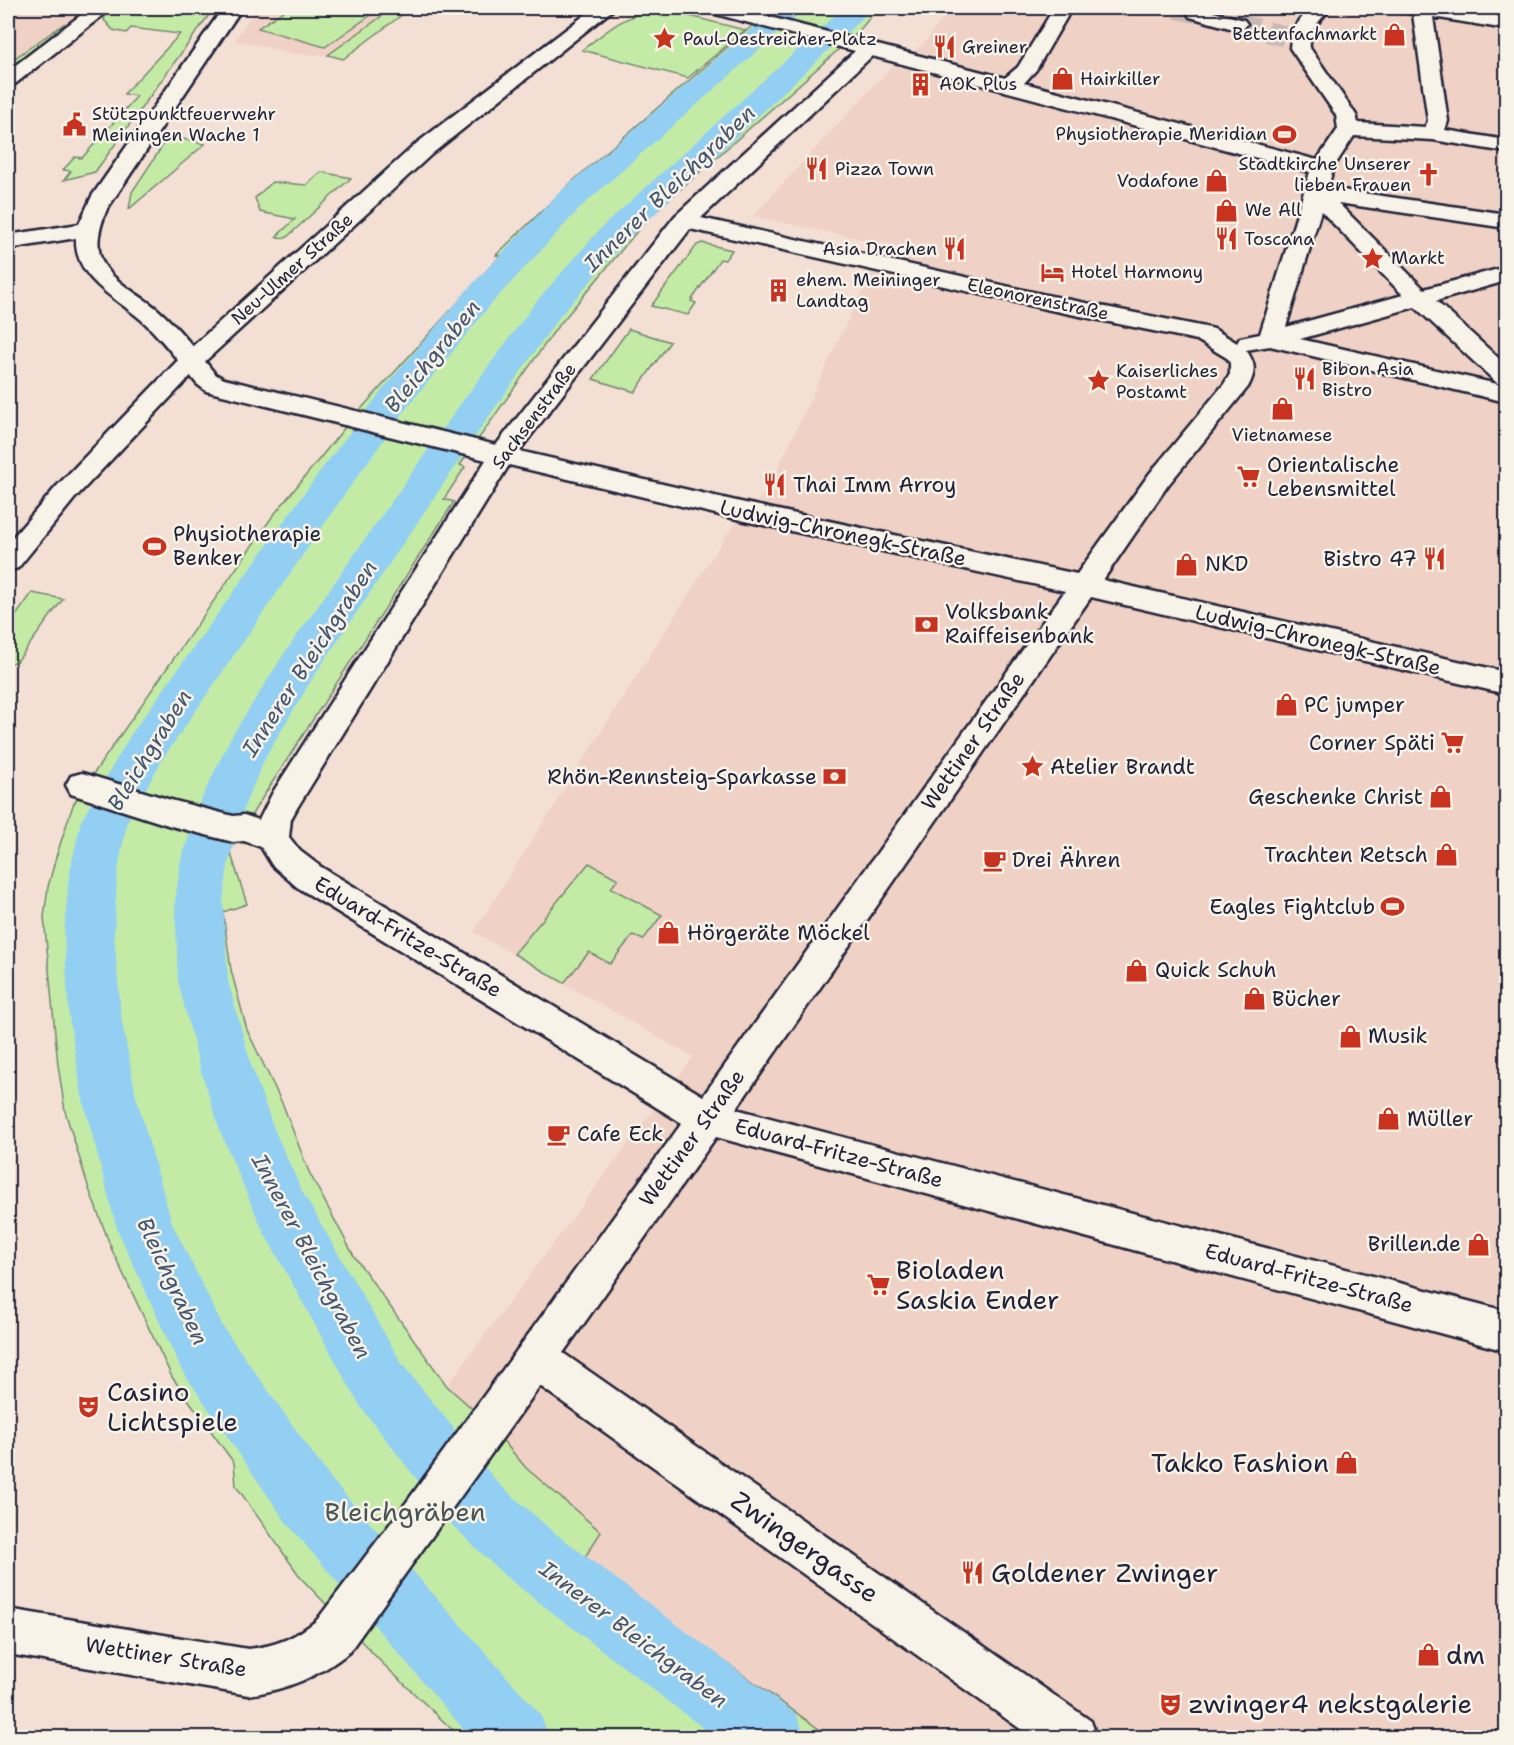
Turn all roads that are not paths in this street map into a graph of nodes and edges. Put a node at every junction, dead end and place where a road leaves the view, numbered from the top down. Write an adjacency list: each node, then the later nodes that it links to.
1 (102, 8): 12 (street)
2 (231, 8): 21 (street)
3 (605, 8): 26 (street, Neu-Ulmer Straße)
4 (715, 8): 11 (street)
5 (1063, 8): 13 (street)
6 (1320, 8): 14 (street)
7 (1415, 9): 9 (street); 15 (street)
8 (1197, 13): 10 (street)
9 (1506, 23)
10 (1237, 24)
11 (860, 45): 13 (street); 20 (street, Sachsenstraße)
12 (8, 80)
13 (1009, 86): 17 (street)
14 (1347, 122): 15 (street); 17 (street)
15 (1436, 127): 16 (street)
16 (1506, 146)
17 (1322, 168): 18 (street)
18 (1316, 193): 19 (street); 24 (street); 25 (street)
19 (1506, 221)
20 (683, 222): 25 (street, Eleonorenstraße); 29 (street, Sachsenstraße)
21 (89, 229): 22 (street); 26 (street, Ludwig-Chronegk-Straße)
22 (8, 242)
23 (1506, 274): 24 (street)
24 (1419, 298): 25 (street); 27 (street)
25 (1249, 350): 28 (street); 31 (street, Wettiner Straße)
26 (192, 360): 29 (street, Ludwig-Chronegk-Straße); 30 (street, Neu-Ulmer Straße)
27 (1506, 378)
28 (1506, 394)
29 (489, 451): 31 (street, Ludwig-Chronegk-Straße); 34 (street, Sachsenstraße)
30 (8, 561)
31 (1083, 585): 32 (street, Ludwig-Chronegk-Straße); 35 (street, Wettiner Straße)
32 (1506, 683)
33 (82, 785): 34 (street)
34 (273, 838): 35 (street, Eduard-Fritze-Straße)
35 (707, 1118): 36 (street, Eduard-Fritze-Straße); 37 (street, Wettiner Straße)
36 (1490, 1326)
37 (535, 1358): 38 (street, Wettiner Straße); 39 (street, Zwingergasse)
38 (8, 1632)
39 (1074, 1737)

